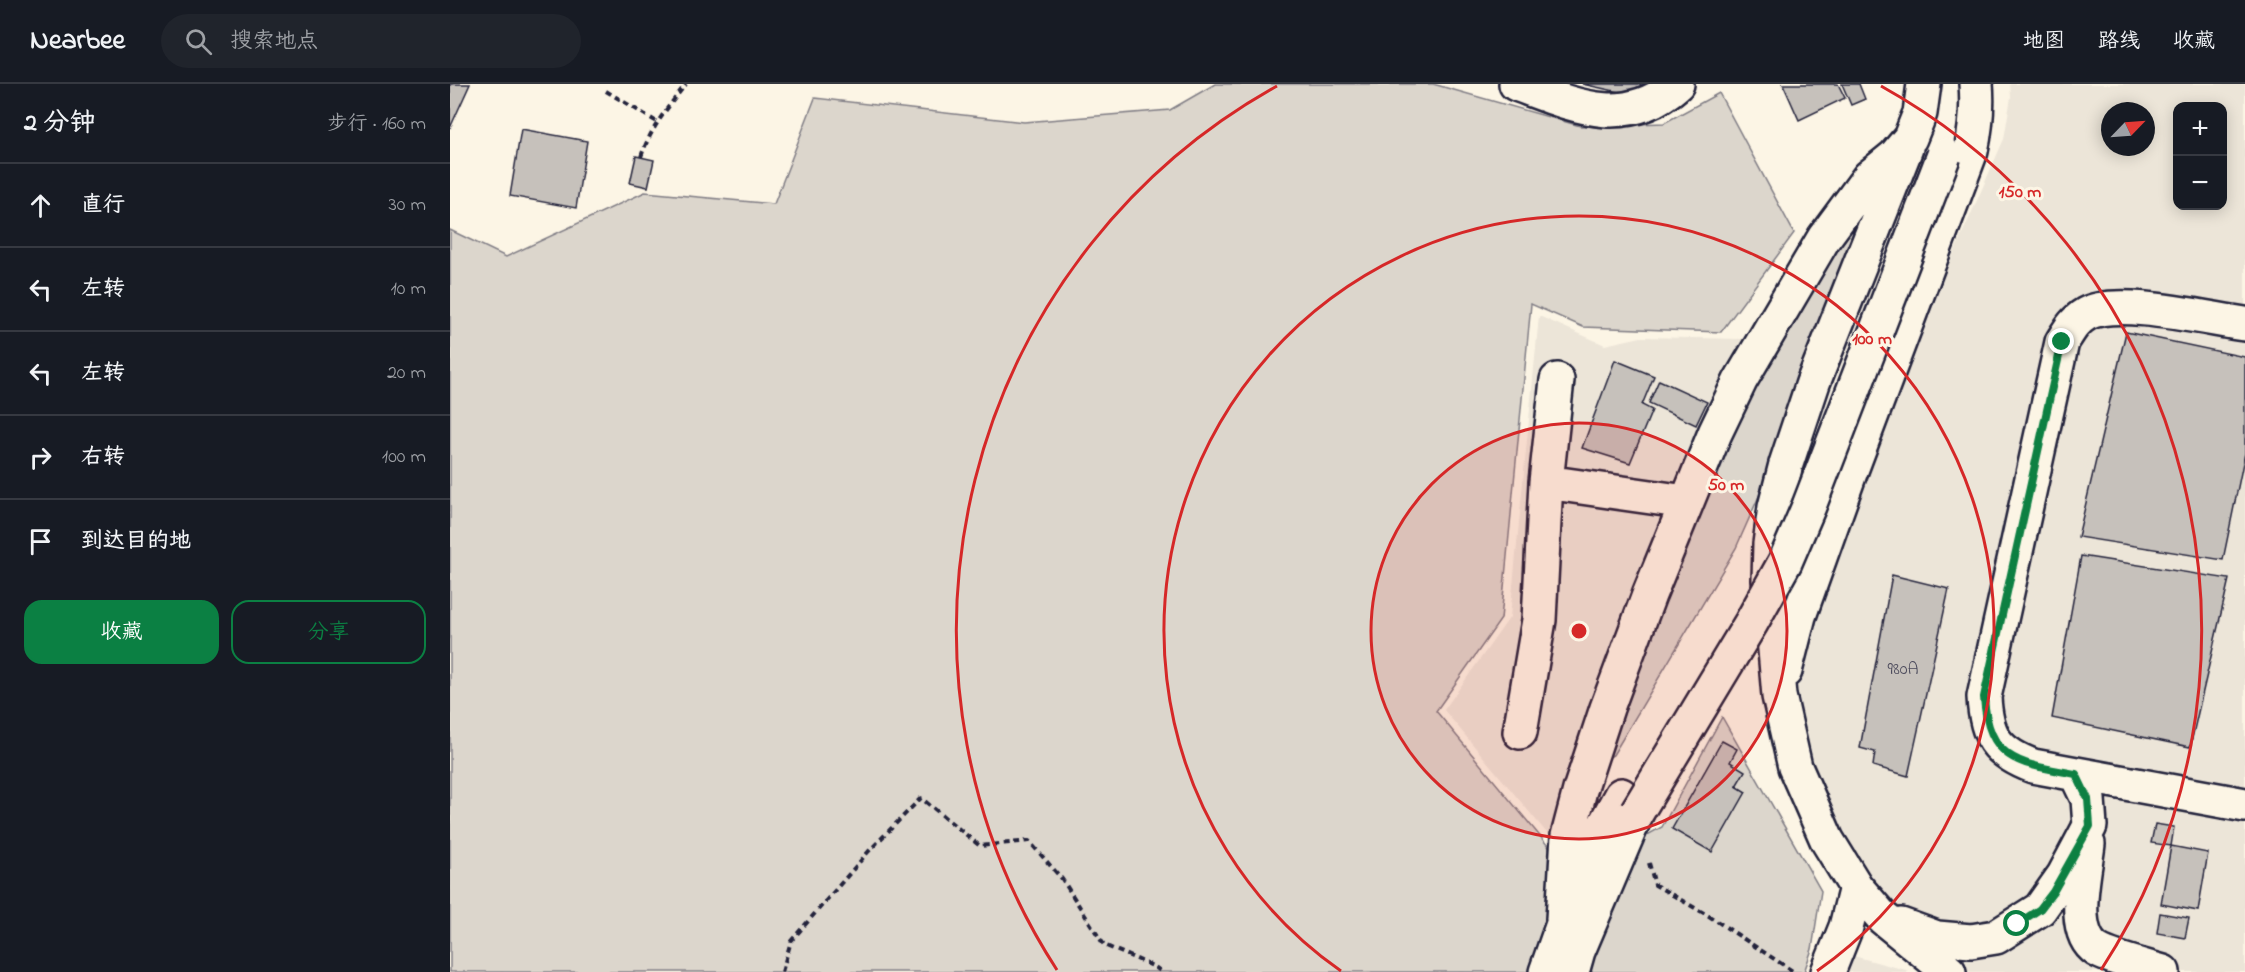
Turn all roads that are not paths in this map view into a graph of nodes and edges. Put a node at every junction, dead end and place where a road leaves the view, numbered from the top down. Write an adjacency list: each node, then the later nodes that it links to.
1 (1516, 84): 2 (street)
2 (1677, 84)
3 (1924, 84): 7 (street)
4 (1941, 84): 7 (street)
5 (1965, 84): 7 (street)
6 (1976, 84): 12 (street)
7 (1926, 148): 11 (street); 12 (street); 16 (street)
8 (2245, 324): 14 (street)
9 (1557, 380): 10 (street)
10 (1546, 482): 11 (street); 13 (street)
11 (1686, 502): 20 (street)
12 (1779, 696): 18 (street)
13 (1520, 732)
14 (2076, 774): 15 (street); 17 (street)
15 (2245, 805)
16 (1625, 812): 20 (street); 22 (street)
17 (2090, 826): 19 (street); 25 (street)
18 (1856, 887): 19 (street); 23 (street)
19 (1882, 918): 24 (street)
20 (1563, 919): 21 (street)
21 (1546, 972)
22 (1572, 972)
23 (1828, 972)
24 (1949, 972)
25 (2163, 972)

